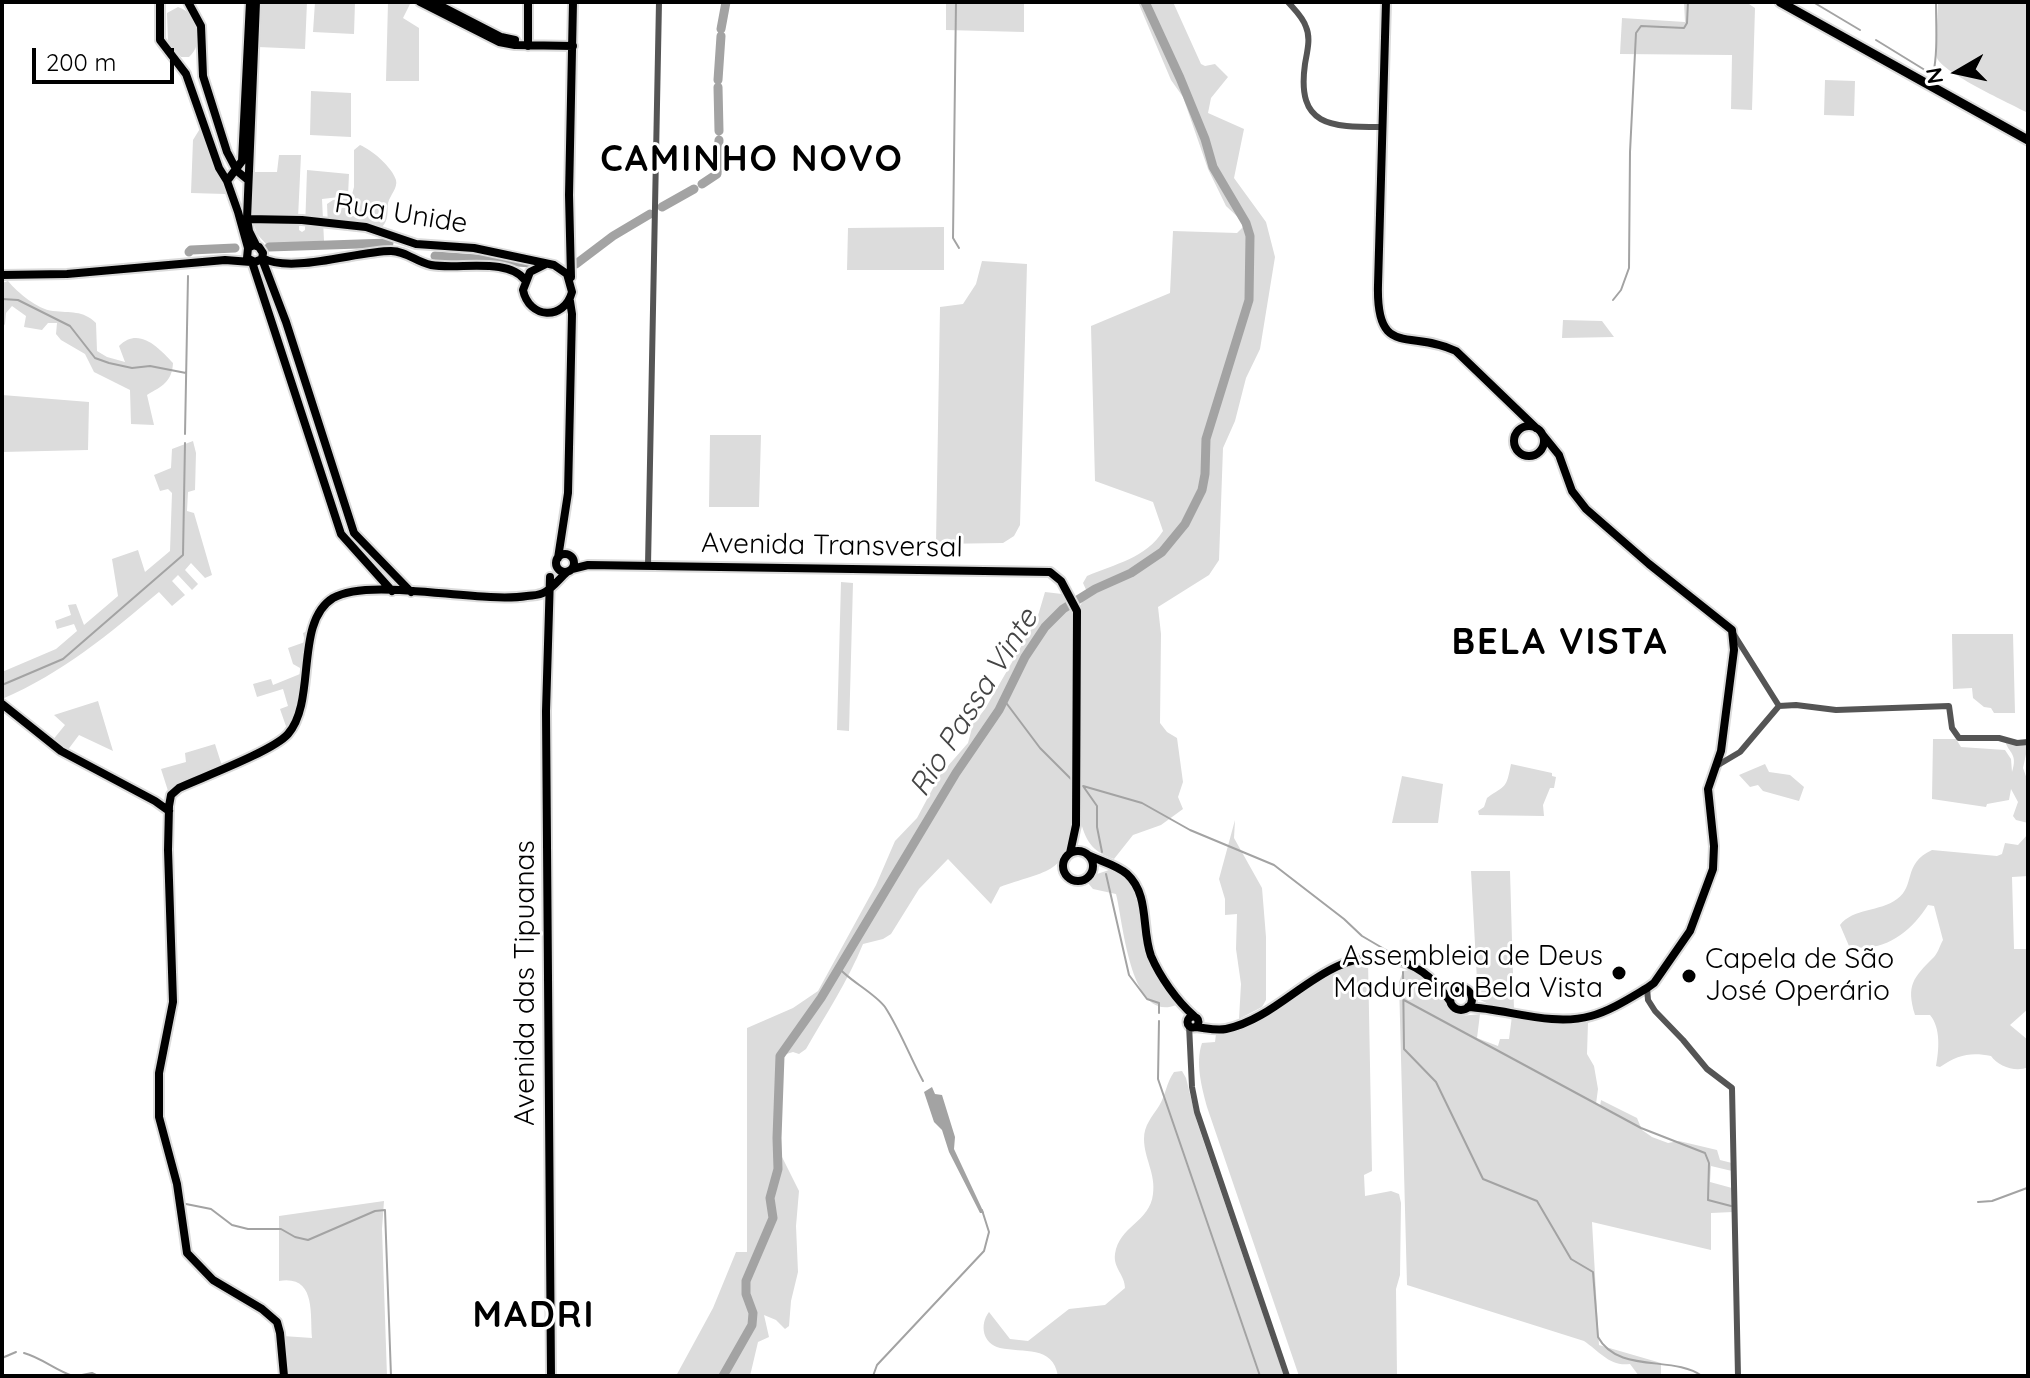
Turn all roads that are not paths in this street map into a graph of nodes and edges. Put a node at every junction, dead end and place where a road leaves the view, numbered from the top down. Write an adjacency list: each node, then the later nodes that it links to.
1 (160, 2): 19 (main road)
2 (188, 2): 17 (main road)
3 (250, 2): 17 (main road)
4 (256, 2): 18 (main road)
5 (420, 2): 13 (main road)
6 (433, 2): 13 (main road)
7 (528, 2): 13 (main road)
8 (573, 2): 14 (main road)
9 (659, 2): 54 (street)
10 (1288, 2): 15 (street)
11 (1386, 2): 15 (main road)
12 (1780, 2): 16 (highway)
13 (528, 43): 14 (main road)
14 (573, 46): 26 (main road)
15 (1383, 127): 41 (main road)
16 (2028, 140)
17 (237, 171): 18 (main road); 19 (main road)
18 (248, 180): 20 (main road)
19 (227, 181): 23 (main road)
20 (247, 219): 21 (main road, Rua Unide); 23 (main road)
21 (399, 237): 22 (main road, Rua Unide); 24 (main road)
22 (416, 244): 25 (main road); 31 (main road, Rua Unide)
23 (250, 248): 27 (main road); 28 (main road); 28 (main road)
24 (396, 251): 25 (main road); 29 (main road)
25 (410, 255): 34 (main road)
26 (571, 258): 32 (main road); 35 (main road)
27 (225, 260): 28 (main road); 33 (main road)
28 (257, 260): 29 (main road); 37 (main road); 38 (main road)
29 (327, 260): 30 (main road)
30 (360, 260)
31 (546, 264): 32 (main road); 34 (main road)
32 (561, 269): 35 (main road)
33 (2, 275)
34 (525, 280): 36 (main road)
35 (571, 281): 36 (main road)
36 (566, 304): 50 (main road)
37 (286, 322): 38 (main road); 39 (main road)
38 (273, 325): 40 (main road)
39 (300, 364): 40 (main road); 44 (main road)
40 (287, 366): 45 (main road)
41 (1516, 408): 42 (main road); 43 (main road)
42 (1518, 431): 43 (main road); 46 (main road)
43 (1539, 431): 46 (main road); 47 (main road)
44 (322, 432): 45 (main road); 49 (main road)
45 (309, 435): 48 (main road)
46 (1539, 452): 47 (main road)
47 (1559, 455): 63 (main road)
48 (328, 494): 49 (main road); 55 (main road)
49 (348, 516): 60 (main road)
50 (564, 533): 51 (main road); 52 (main road)
51 (571, 556): 52 (main road); 53 (main road, Avenida Transversal); 56 (main road)
52 (557, 561): 56 (main road); 57 (main road)
53 (588, 565): 54 (main road, Avenida Transversal); 56 (main road, Avenida Transversal)
54 (648, 565): 71 (main road, Avenida Transversal)
55 (373, 569): 58 (main road); 59 (main road)
56 (570, 571): 61 (main road)
57 (550, 577): 61 (main road, Avenida das Tipuanas); 62 (main road)
58 (361, 590): 59 (main road); 68 (main road)
59 (392, 591): 60 (main road)
60 (412, 592): 62 (main road)
61 (548, 594): 62 (main road); 83 (main road, Avenida das Tipuanas)
62 (526, 596)
63 (1732, 630): 65 (street); 67 (main road)
64 (2, 704): 69 (main road)
65 (1779, 706): 66 (street); 67 (street)
66 (2028, 742)
67 (1718, 765): 77 (main road)
68 (170, 800): 69 (main road); 70 (main road)
69 (155, 801): 70 (main road)
70 (169, 811): 82 (main road)
71 (1076, 825): 72 (main road); 73 (main road)
72 (1070, 853): 73 (main road); 75 (main road)
73 (1086, 854): 74 (main road); 75 (main road)
74 (1113, 866): 75 (main road); 81 (main road)
75 (1091, 873)
76 (1439, 986): 78 (main road); 79 (main road); 81 (main road)
77 (1647, 988): 80 (main road); 85 (street)
78 (1455, 990): 79 (main road); 80 (main road)
79 (1450, 1001): 80 (main road)
80 (1470, 1002)
81 (1193, 1024): 84 (street)
82 (284, 1376)
83 (551, 1376)
84 (1287, 1376)
85 (1738, 1376)

